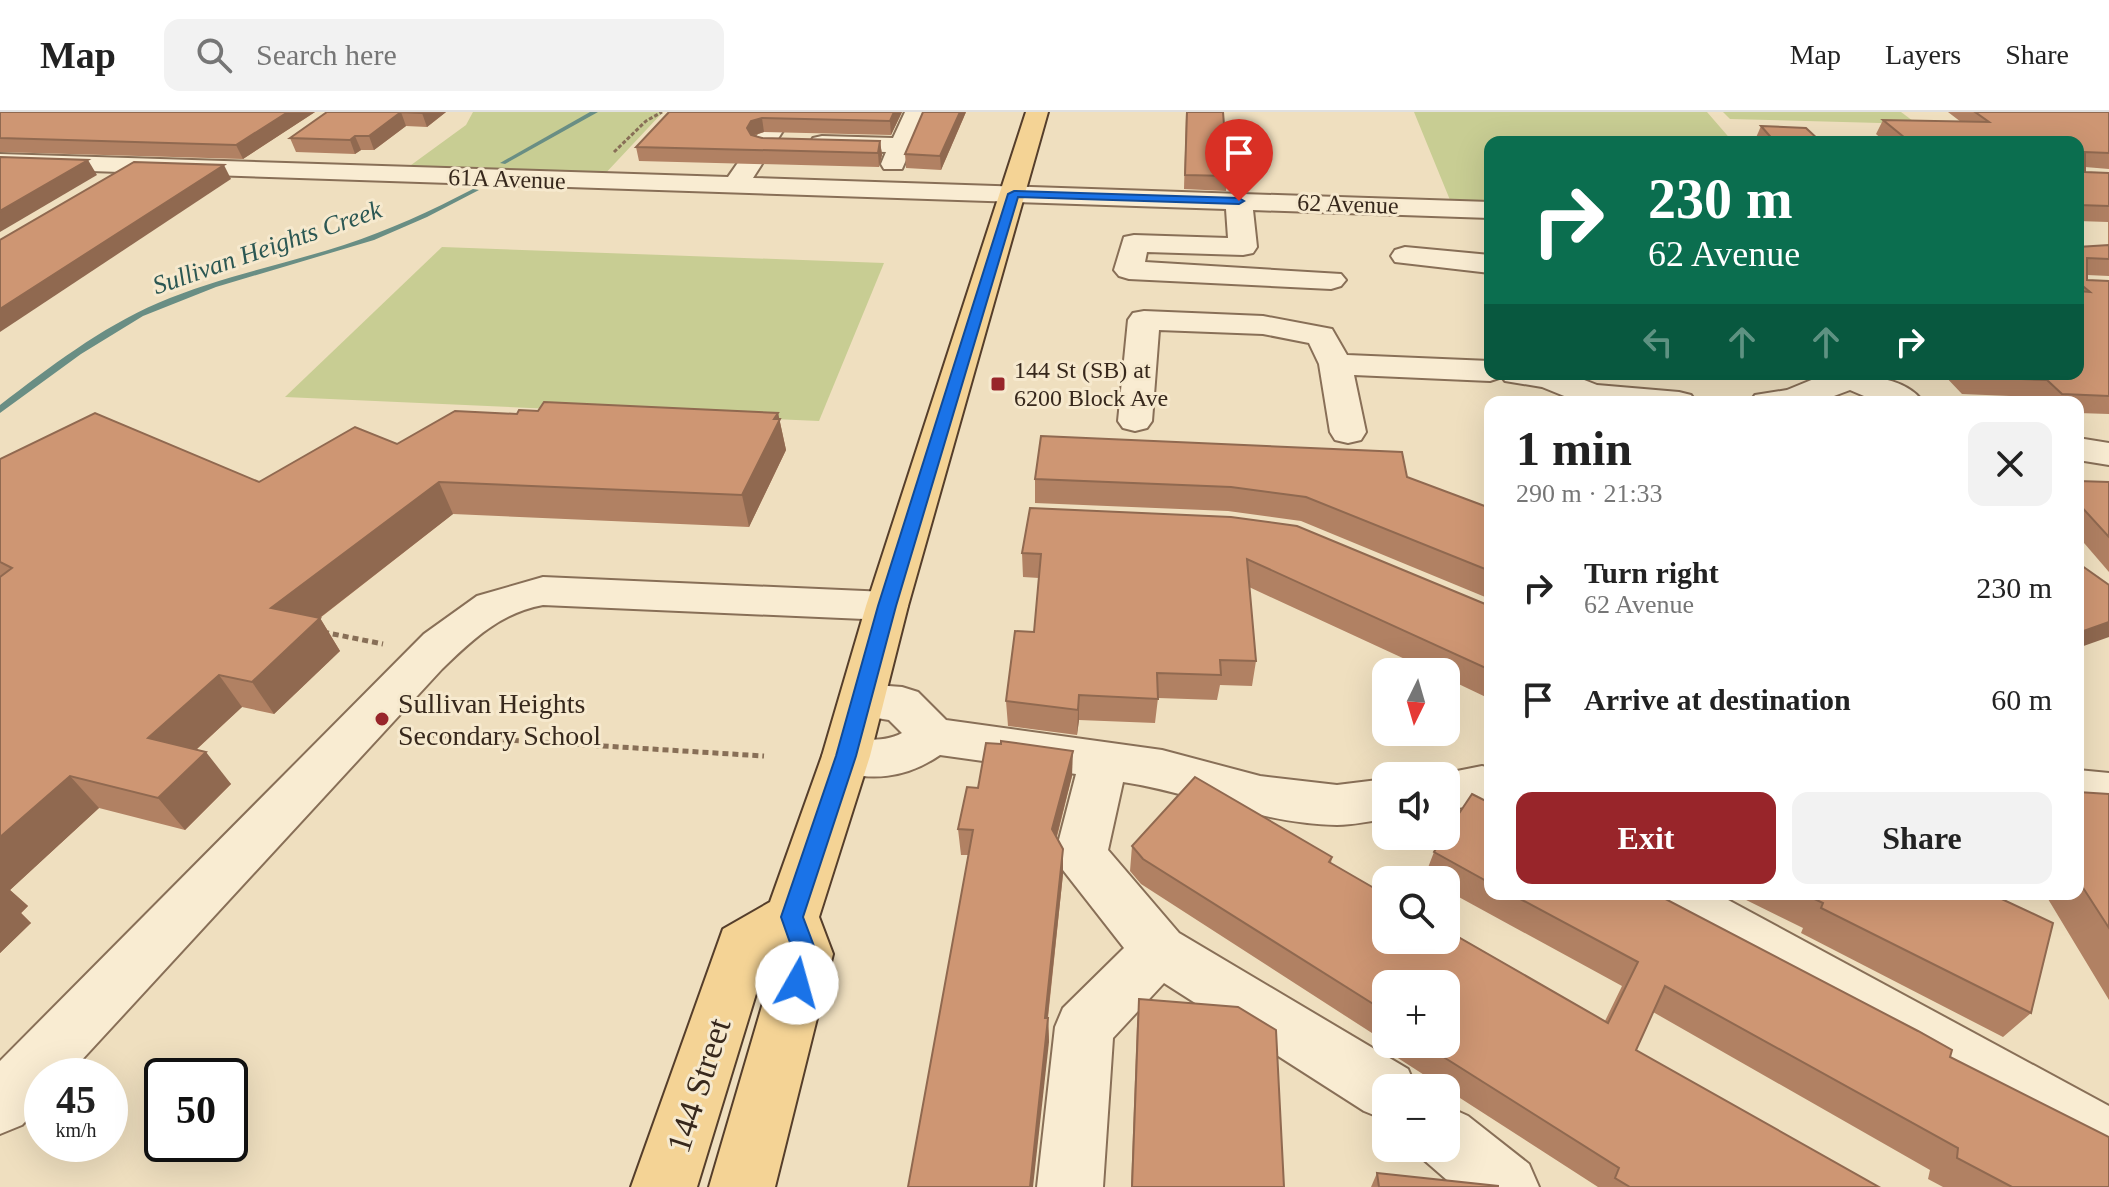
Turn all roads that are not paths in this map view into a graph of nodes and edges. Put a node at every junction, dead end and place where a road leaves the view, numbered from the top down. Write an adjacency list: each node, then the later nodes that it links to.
1 (784, 112): 4 (street)
2 (916, 112): 4 (street)
3 (1037, 112): 11 (main road)
4 (764, 142): 9 (street)
5 (286, 145): 8 (street)
6 (0, 161): 7 (street, 61A Avenue)
7 (137, 165): 8 (street, 61A Avenue); 10 (street)
8 (250, 169): 9 (street, 61A Avenue)
9 (736, 184): 11 (street, 61A Avenue)
10 (97, 189)
11 (1014, 194): 12 (street, 62 Avenue); 30 (main road)
12 (1239, 201): 13 (street, 62 Avenue); 16 (street)
13 (1484, 210)
14 (1405, 256): 15 (street)
15 (1484, 263)
16 (1328, 350): 17 (street); 26 (street); 27 (street)
17 (1484, 370)
18 (1552, 380): 22 (street)
19 (1673, 380): 23 (street)
20 (1837, 380): 24 (street)
21 (1855, 380): 25 (street)
22 (1604, 396)
23 (1691, 396)
24 (1801, 396)
25 (1892, 396)
26 (1135, 421)
27 (1348, 432)
28 (2084, 450): 29 (street)
29 (2109, 454)
30 (887, 606): 31 (main road); 42 (street)
31 (862, 701): 32 (street); 33 (main road)
32 (933, 736): 33 (street); 34 (street)
33 (846, 756): 39 (main road)
34 (1104, 760): 37 (street); 40 (street)
35 (2084, 790): 36 (street)
36 (2109, 792)
37 (1372, 801)
38 (1679, 900): 43 (street)
39 (792, 917): 45 (main road, 144 Street); 46 (main road)
40 (1159, 950): 41 (street); 47 (street)
41 (1372, 1081)
42 (0, 1104)
43 (2109, 1141)
44 (1460, 1149): 48 (street)
45 (664, 1187)
46 (742, 1187)
47 (1070, 1187)
48 (1506, 1187)

